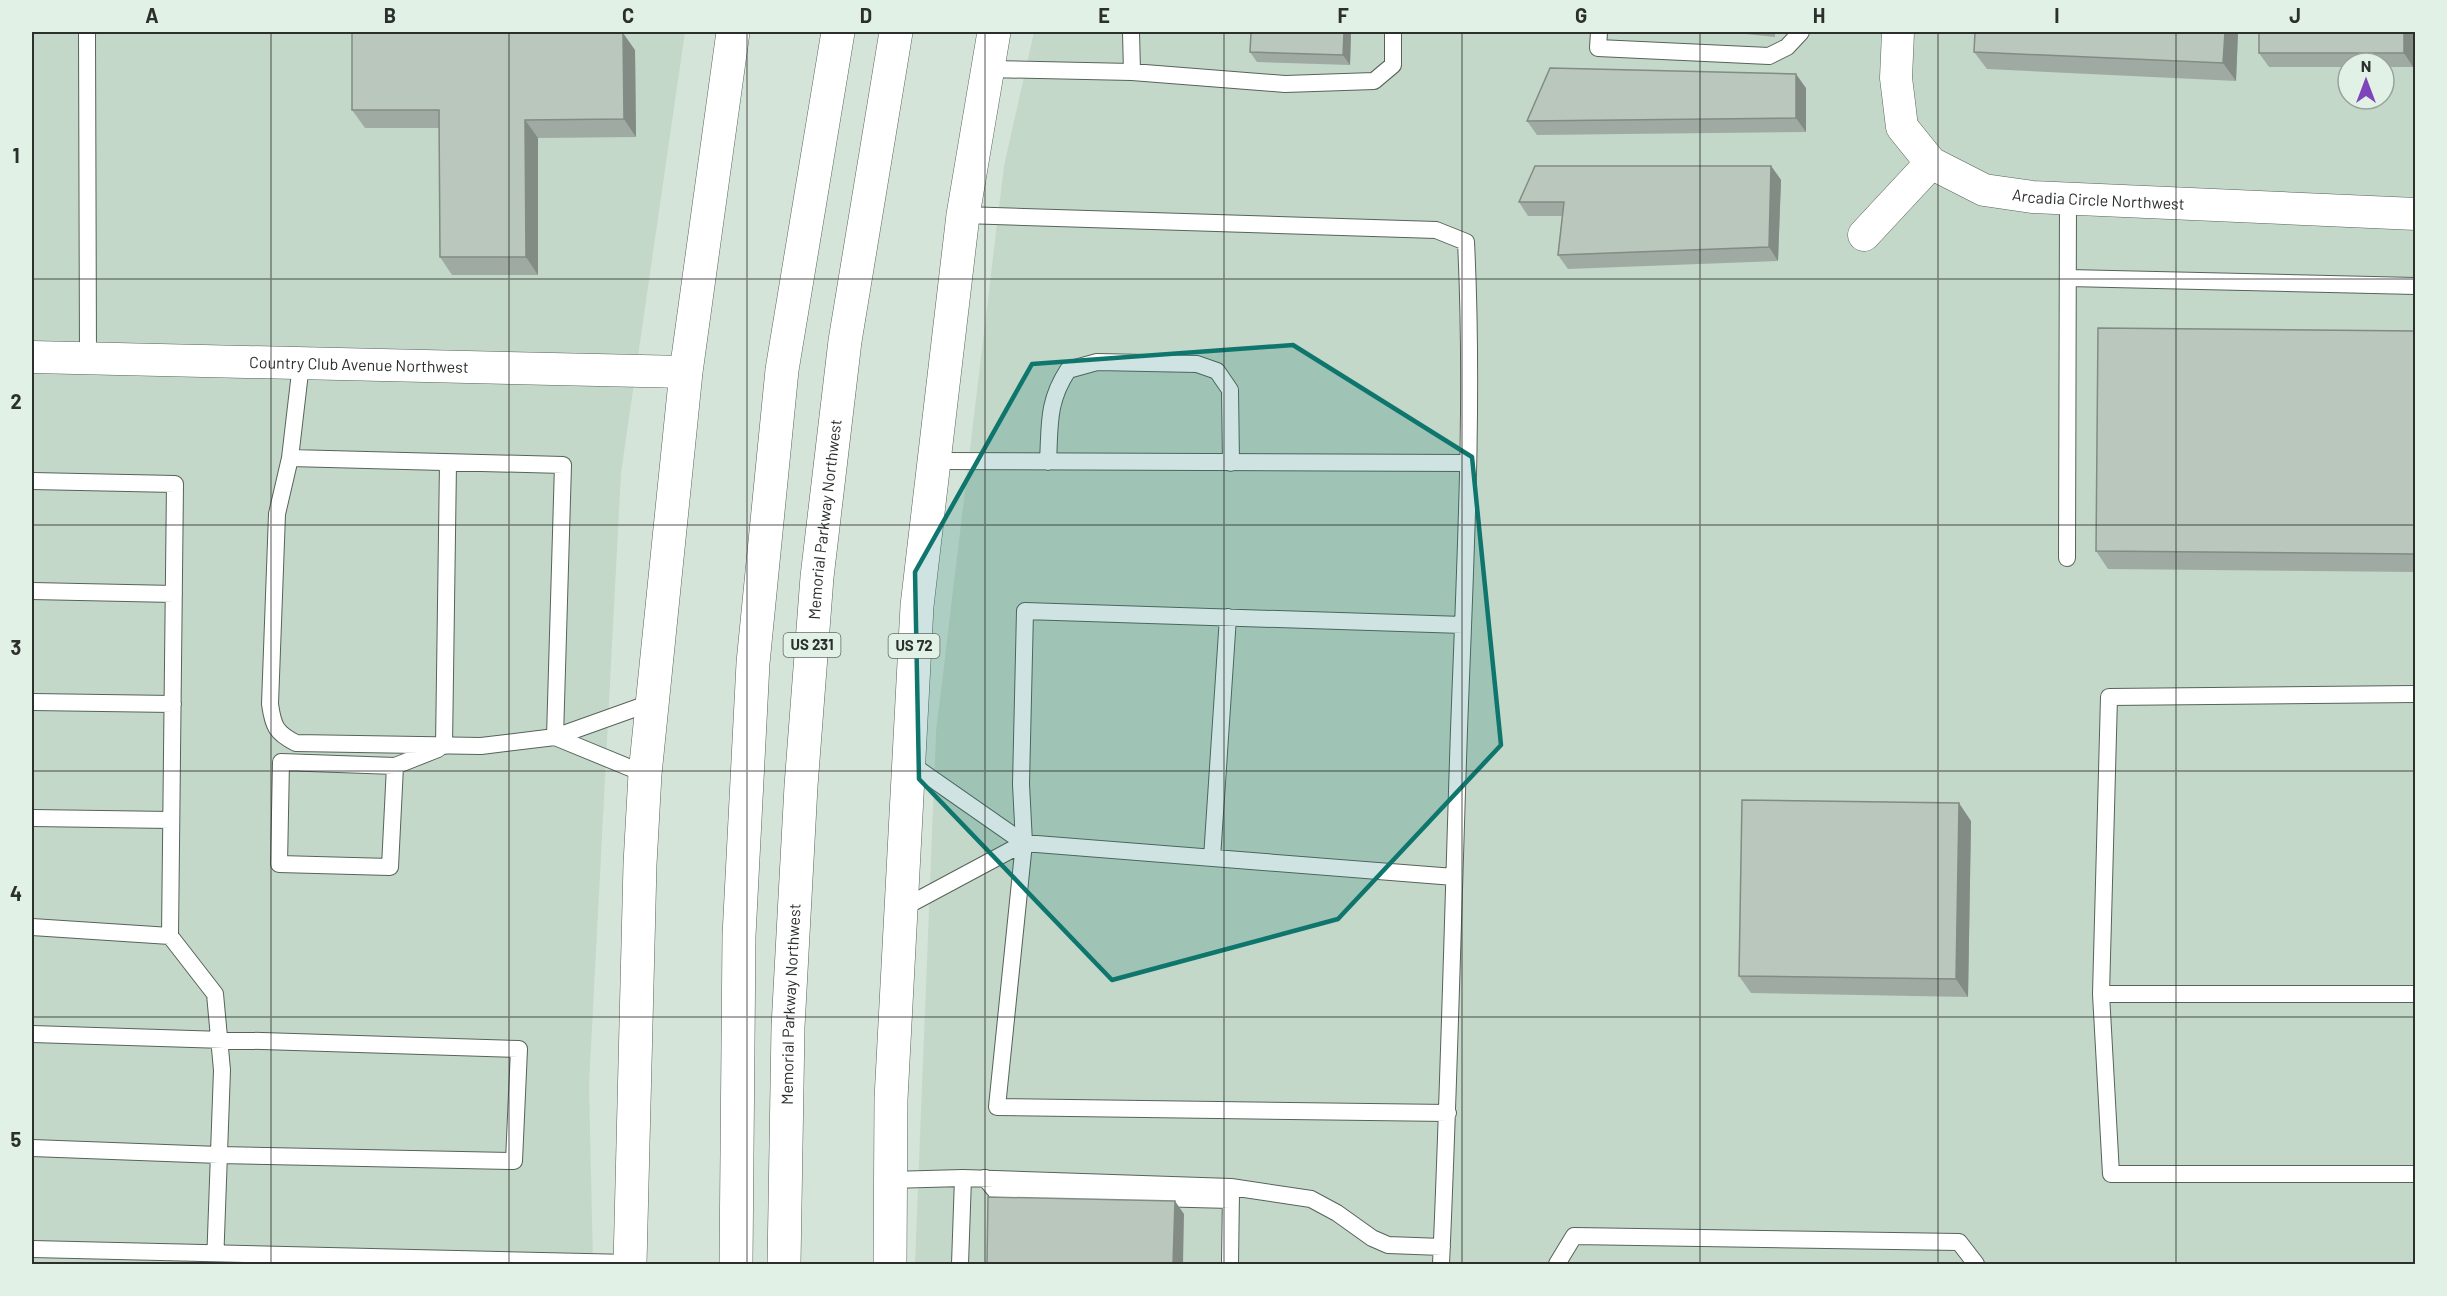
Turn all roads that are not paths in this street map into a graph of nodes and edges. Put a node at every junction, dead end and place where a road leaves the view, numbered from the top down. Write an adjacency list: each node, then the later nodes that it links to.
1 (87, 32): 21 (lane)
2 (733, 32): 23 (highway)
3 (838, 32): 68 (highway)
4 (896, 32): 69 (highway, Memorial Parkway Northwest / US 231)
5 (994, 32): 11 (highway, US 72)
6 (1131, 32): 12 (lane)
7 (1393, 32): 12 (lane)
8 (1599, 32): 9 (lane)
9 (1801, 32)
10 (1898, 32): 13 (street, Arcadia Circle Northwest)
11 (988, 69): 12 (lane); 16 (highway, US 72)
12 (1132, 72)
13 (1931, 163): 14 (street, Arcadia Circle Northwest); 17 (street)
14 (2068, 198): 15 (street, Arcadia Circle Northwest); 18 (lane)
15 (2415, 214)
16 (963, 215): 25 (highway, US 72); 29 (lane)
17 (1864, 235)
18 (2068, 278): 19 (lane); 31 (lane)
19 (2415, 286)
20 (32, 357): 21 (street, Country Club Avenue Northwest)
21 (88, 359): 22 (street, Country Club Avenue Northwest)
22 (301, 364): 23 (street, Country Club Avenue Northwest); 24 (lane)
23 (686, 372): 38 (highway)
24 (290, 458): 27 (lane); 41 (lane)
25 (934, 461): 26 (lane); 42 (highway, US 72)
26 (1048, 462): 28 (lane); 28 (lane)
27 (448, 463): 40 (lane); 41 (lane)
28 (1231, 463): 29 (lane)
29 (1468, 463): 35 (lane)
30 (32, 481): 33 (lane)
31 (2067, 558)
32 (32, 591): 33 (lane)
33 (174, 594): 39 (lane)
34 (1228, 617): 35 (lane); 47 (lane); 48 (lane)
35 (1463, 625): 49 (lane)
36 (2415, 694): 53 (lane)
37 (32, 702): 39 (lane)
38 (653, 702): 40 (lane); 44 (highway)
39 (173, 704): 46 (lane)
40 (555, 738): 41 (lane); 44 (lane)
41 (444, 746): 43 (lane)
42 (907, 762): 47 (lane); 50 (highway, US 72)
43 (395, 766): 43 (lane)
44 (645, 774): 67 (highway)
45 (32, 818): 46 (lane)
46 (171, 820): 52 (lane)
47 (1024, 843): 48 (lane); 50 (lane); 57 (lane)
48 (1212, 858): 49 (lane)
49 (1454, 877): 57 (lane)
50 (899, 910): 62 (highway, US 72)
51 (32, 927): 52 (lane)
52 (170, 936): 56 (lane)
53 (2101, 994): 54 (lane); 60 (lane)
54 (2415, 994)
55 (32, 1034): 56 (lane)
56 (219, 1041): 59 (lane); 59 (lane)
57 (1448, 1113): 64 (lane)
58 (32, 1148): 59 (lane)
59 (219, 1155): 66 (lane)
60 (2415, 1174)
61 (963, 1178): 62 (lane); 63 (lane); 71 (lane)
62 (890, 1180): 70 (highway, US 72)
63 (1232, 1194): 64 (lane); 72 (lane)
64 (1442, 1247): 73 (lane)
65 (32, 1249): 66 (lane)
66 (216, 1259): 67 (lane)
67 (630, 1264)
68 (736, 1264)
69 (784, 1264)
70 (891, 1264)
71 (960, 1264)
72 (1230, 1264)
73 (1441, 1264)
74 (1557, 1264): 75 (lane)
75 (1976, 1264)

